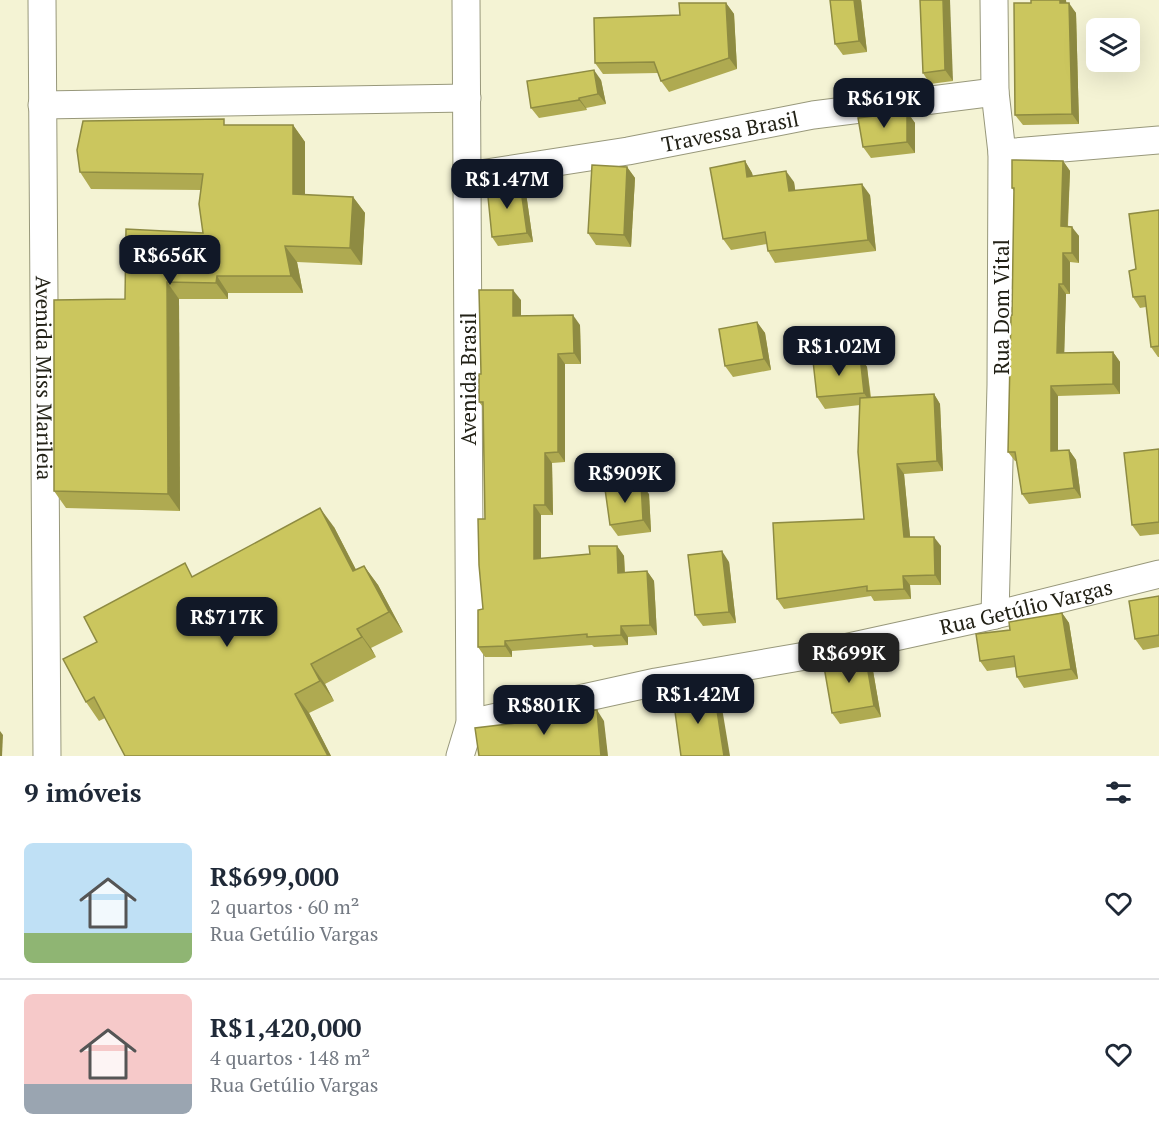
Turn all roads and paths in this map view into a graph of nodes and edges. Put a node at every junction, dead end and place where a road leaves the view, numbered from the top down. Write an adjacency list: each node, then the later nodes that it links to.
1 (42, 0): 6 (street, Avenida Miss Marileia)
2 (466, 0): 5 (street, Avenida Brasil)
3 (994, 0): 4 (street, Rua Dom Vital)
4 (995, 92): 8 (street, Rua Dom Vital); 9 (street, Travessa Brasil)
5 (467, 98): 6 (street); 9 (street, Avenida Brasil)
6 (42, 105): 13 (street, Avenida Miss Marileia)
7 (1159, 140): 8 (street)
8 (1002, 153): 11 (street, Rua Dom Vital)
9 (467, 176): 12 (street, Avenida Brasil)
10 (1159, 574): 11 (street, Rua Getúlio Vargas)
11 (995, 615): 12 (street, Rua Getúlio Vargas)
12 (470, 723): 14 (street, Avenida Brasil)
13 (46, 756)
14 (460, 756)

